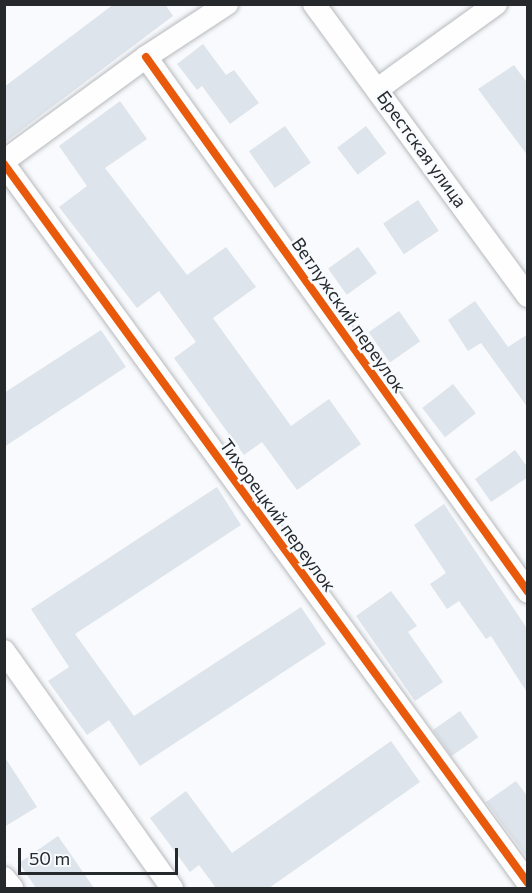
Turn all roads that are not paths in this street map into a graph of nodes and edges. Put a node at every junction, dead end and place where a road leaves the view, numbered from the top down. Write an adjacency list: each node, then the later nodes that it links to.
1 (227, 4): 4 (street)
2 (314, 4): 5 (street, Брестская улица)
3 (496, 4): 5 (street)
4 (146, 57): 6 (street); 8 (street, Ветлужский переулок)
5 (379, 88): 7 (street, Брестская улица)
6 (4, 162): 11 (street, Тихорецкий переулок)
7 (528, 296)
8 (528, 592)
9 (4, 651): 13 (street)
10 (4, 878): 12 (street)
11 (528, 883)
12 (12, 888)
13 (172, 888)

